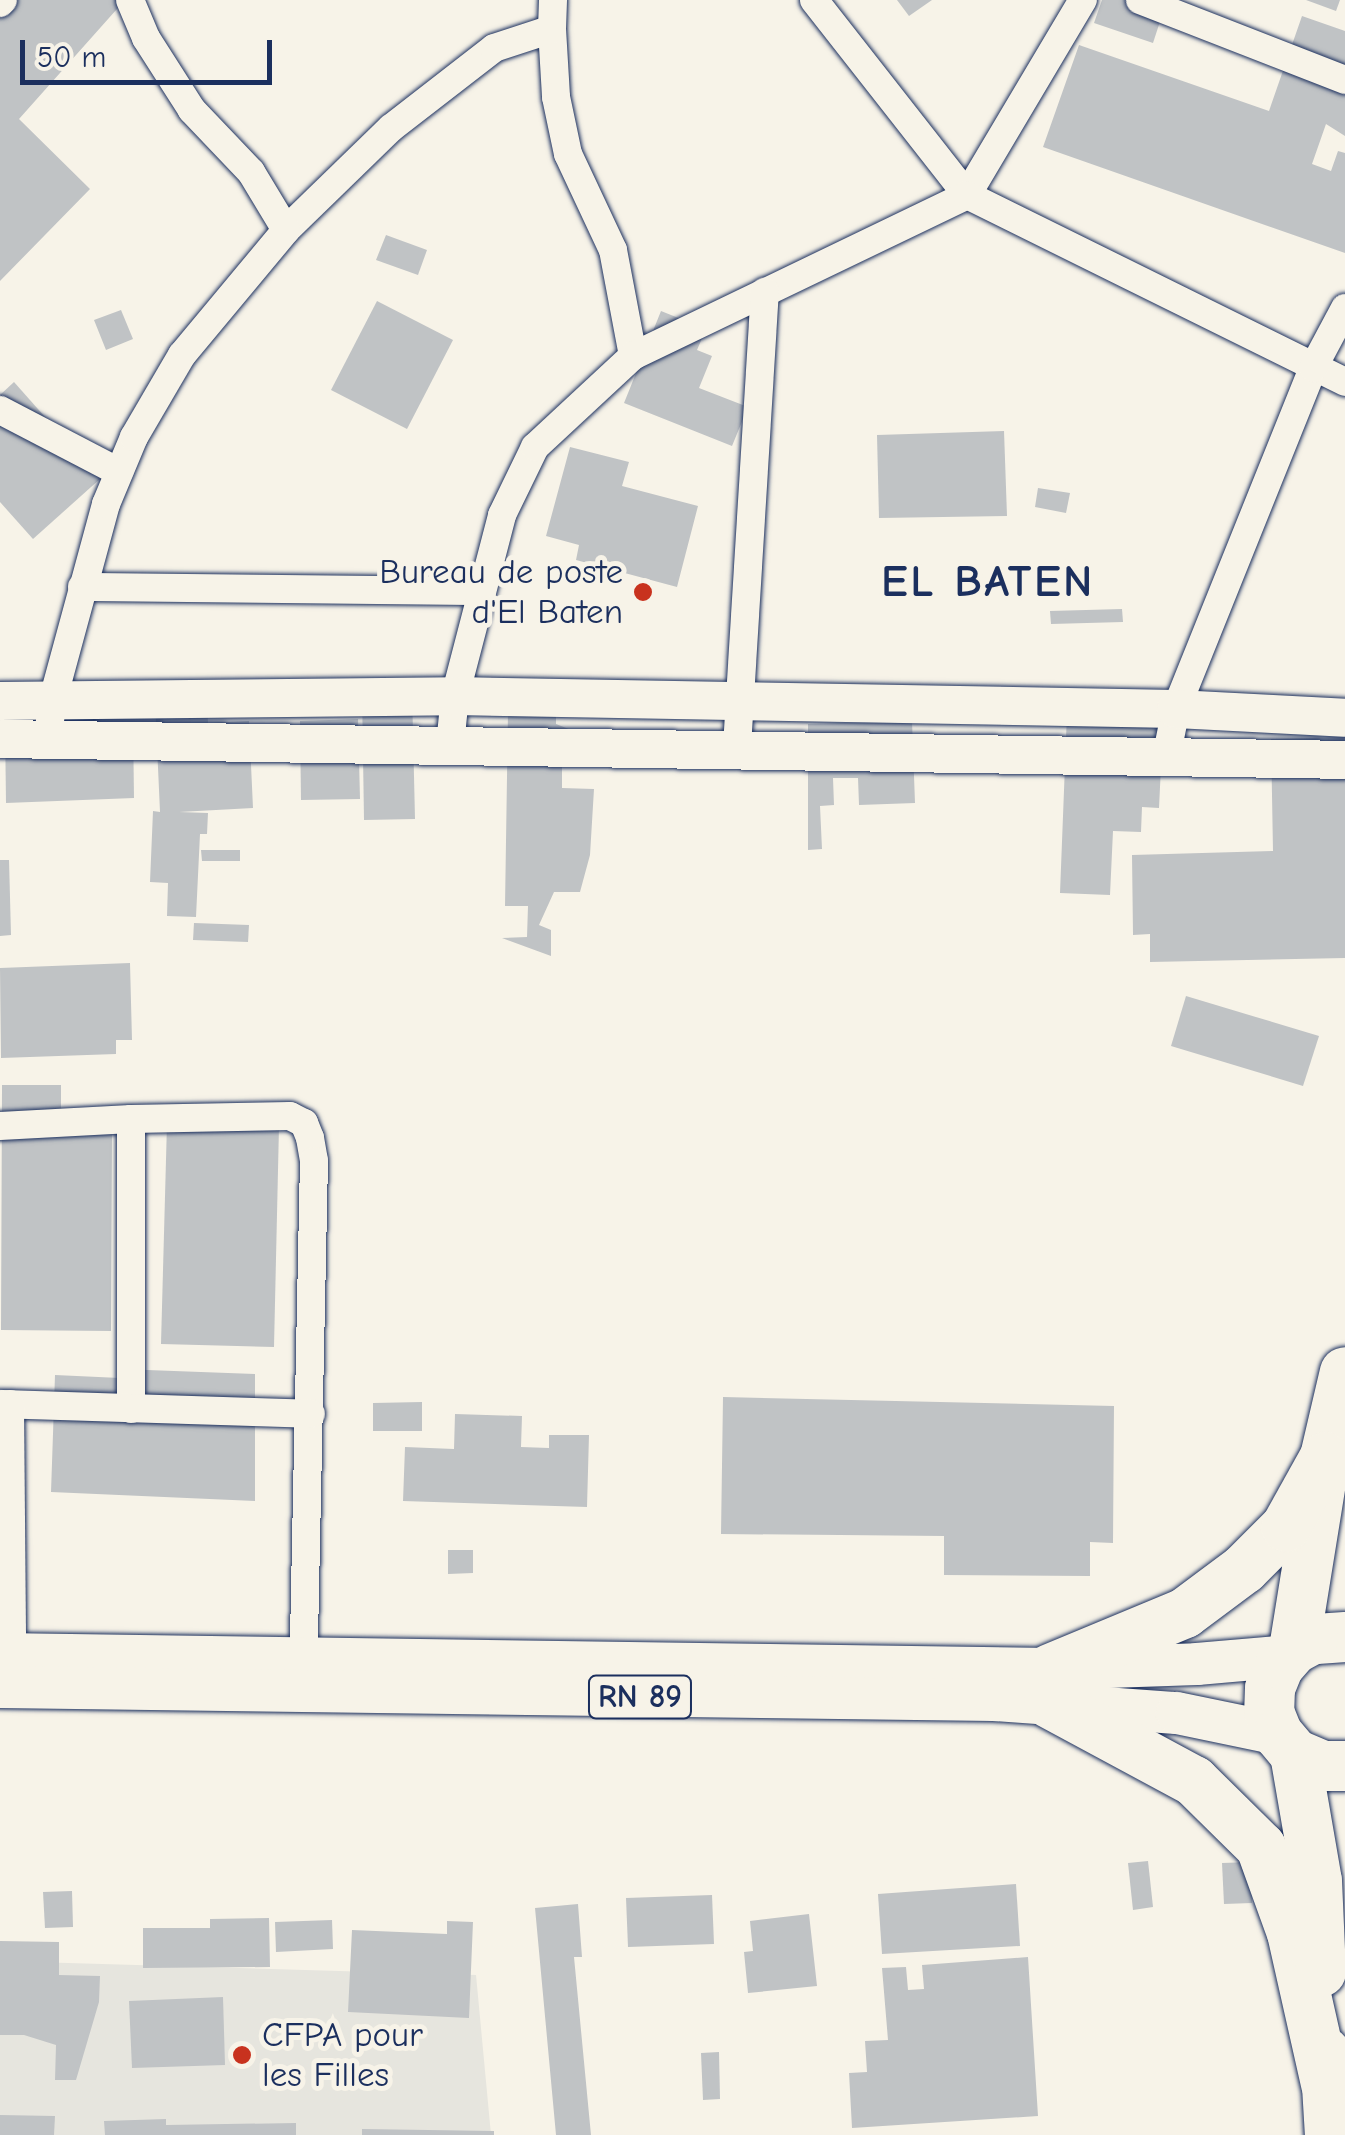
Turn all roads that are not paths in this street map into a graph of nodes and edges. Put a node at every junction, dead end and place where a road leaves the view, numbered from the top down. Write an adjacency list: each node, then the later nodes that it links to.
1 (130, 0): 9 (street)
2 (553, 0): 6 (street)
3 (814, 0): 8 (street)
4 (1083, 0): 8 (street)
5 (1140, 0): 7 (street)
6 (552, 30): 9 (street); 12 (street)
7 (1345, 80)
8 (966, 195): 10 (street); 13 (street)
9 (286, 230): 16 (street)
10 (765, 292): 12 (street); 21 (street)
11 (1345, 308): 13 (street)
12 (633, 356): 18 (street)
13 (1313, 368): 14 (street); 23 (street)
14 (1345, 382)
15 (0, 410): 16 (street)
16 (119, 472): 17 (street)
17 (82, 587): 18 (street); 20 (street)
18 (482, 590): 19 (street)
19 (455, 696): 20 (street); 21 (street); 27 (street)
20 (53, 699): 22 (street); 25 (street)
21 (741, 701): 23 (street); 28 (street)
22 (0, 702)
23 (1176, 709): 24 (street); 29 (street)
24 (1345, 718)
25 (48, 737): 26 (street); 27 (street)
26 (0, 739)
27 (450, 746): 28 (street)
28 (737, 748): 29 (street)
29 (1166, 758): 30 (street)
30 (1345, 760)
31 (131, 1119): 32 (street); 35 (street); 36 (street)
32 (0, 1126)
33 (1345, 1372): 37 (highway)
34 (5, 1404): 35 (street); 41 (street)
35 (131, 1409): 36 (street)
36 (311, 1414): 40 (street)
37 (1325, 1457): 39 (highway); 43 (highway)
38 (1345, 1637): 39 (highway)
39 (1291, 1652): 43 (main road); 44 (highway)
40 (304, 1655): 42 (main road); 43 (main road)
41 (4, 1665): 42 (main road)
42 (104, 1672): 43 (main road, RN 89)
43 (1049, 1686): 44 (main road, RN 89); 46 (highway)
44 (1286, 1744): 45 (highway); 46 (highway)
45 (1345, 1766)
46 (1326, 2084): 47 (highway)
47 (1330, 2135)

